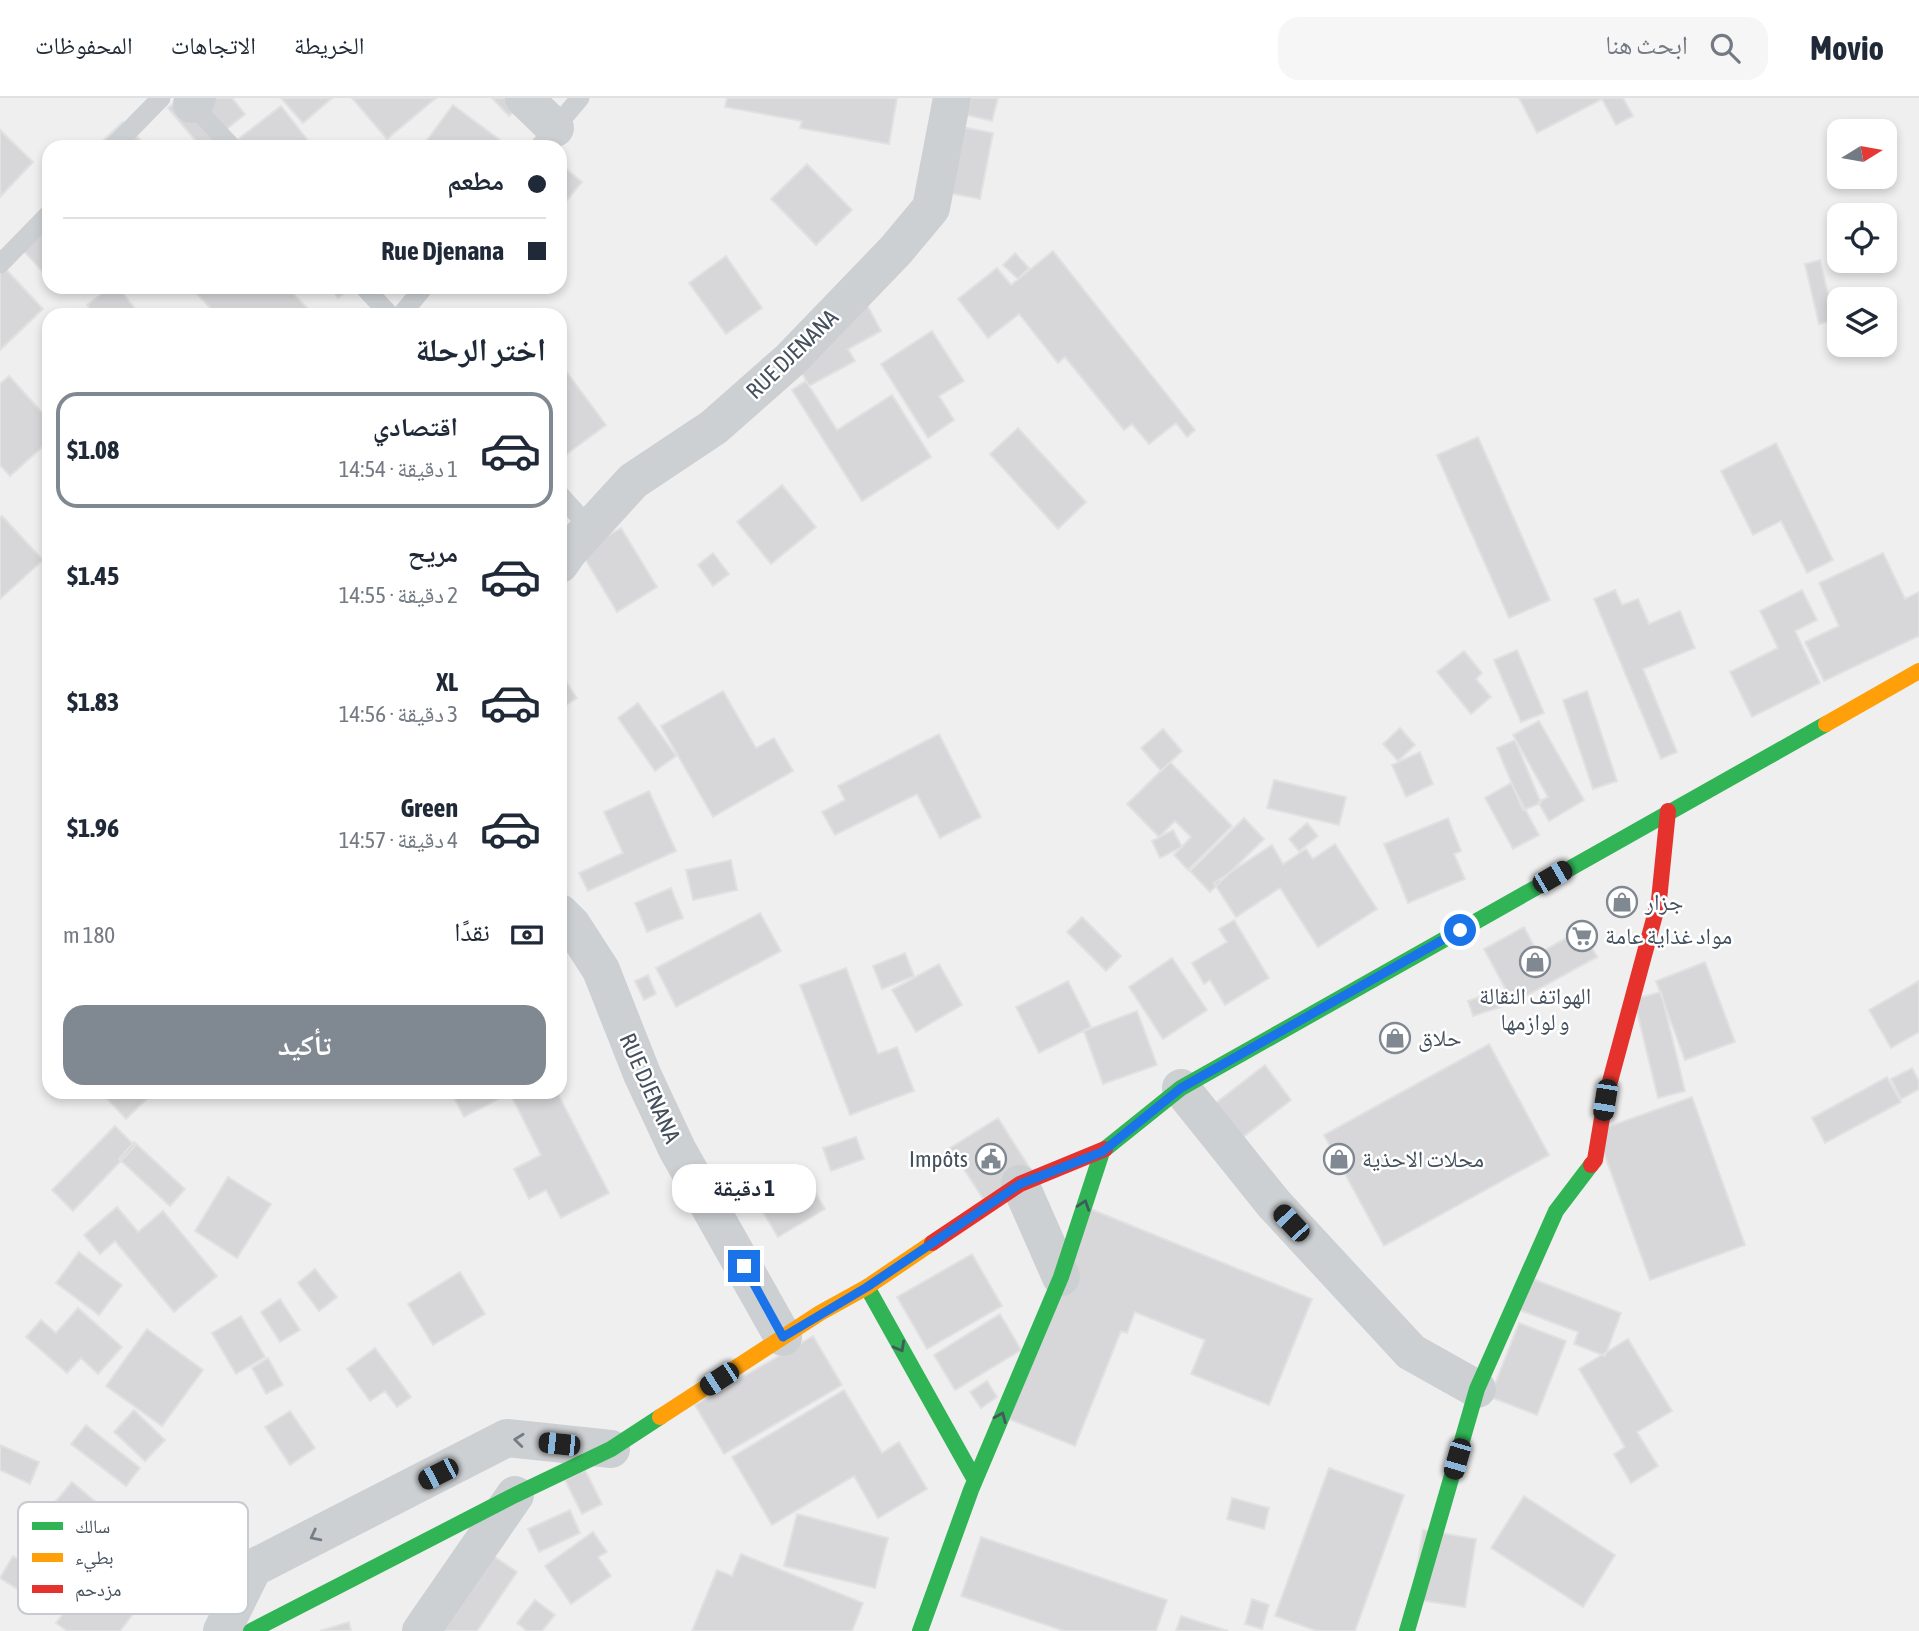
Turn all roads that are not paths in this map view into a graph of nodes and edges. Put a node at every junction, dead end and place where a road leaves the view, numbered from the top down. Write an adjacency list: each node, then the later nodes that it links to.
1 (524, 98): 5 (street)
2 (580, 98): 5 (lane)
3 (952, 98): 15 (street, RUE DJENANA)
4 (184, 99): 6 (lane); 7 (lane)
5 (547, 138)
6 (123, 140)
7 (225, 140)
8 (42, 221): 9 (lane)
9 (0, 264)
10 (370, 294): 12 (lane)
11 (418, 294): 13 (lane)
12 (384, 308)
13 (407, 308)
14 (567, 502): 15 (lane)
15 (590, 527): 16 (street, RUE DJENANA)
16 (567, 555)
17 (1919, 671): 18 (main road)
18 (1668, 811): 20 (main road); 26 (main road)
19 (567, 920): 25 (street, RUE DJENANA)
20 (1181, 1088): 21 (main road); 26 (street)
21 (1102, 1152): 22 (main road); 23 (main road, one-way to 21)
22 (1020, 1184): 23 (street); 24 (main road)
23 (1060, 1277): 28 (main road, one-way to 23)
24 (867, 1287): 25 (main road); 28 (main road, one-way to 28)
25 (783, 1337): 27 (main road)
26 (1477, 1389): 36 (main road)
27 (611, 1449): 29 (main road); 30 (street, one-way to 30)
28 (975, 1480): 35 (main road)
29 (516, 1495): 32 (main road); 34 (street)
30 (248, 1578)
31 (230, 1614): 33 (street, one-way to 33)
32 (265, 1628)
33 (222, 1631)
34 (421, 1631)
35 (920, 1631)
36 (1407, 1631)

